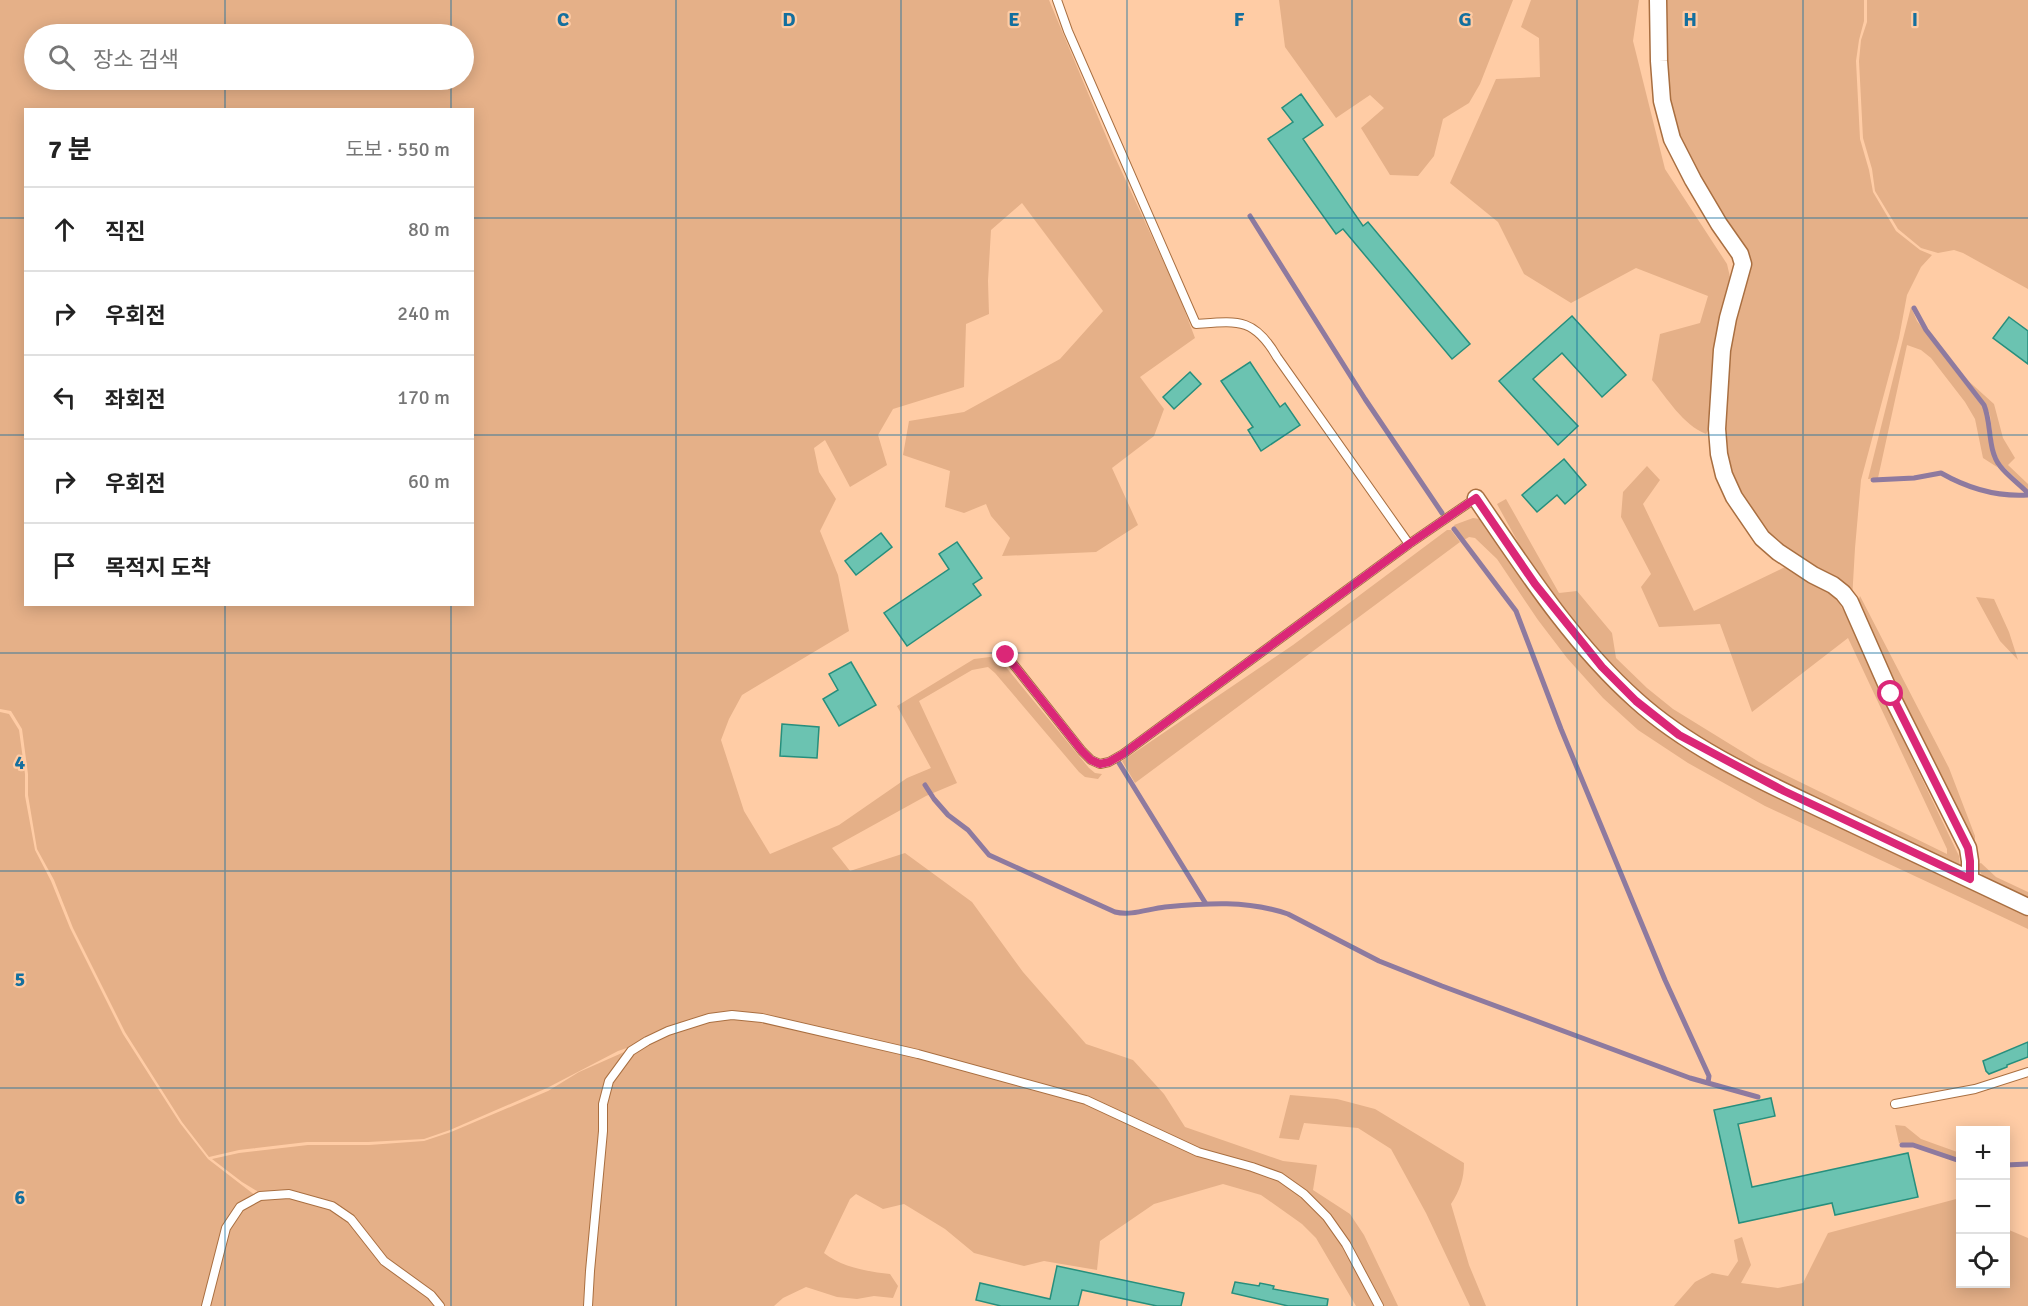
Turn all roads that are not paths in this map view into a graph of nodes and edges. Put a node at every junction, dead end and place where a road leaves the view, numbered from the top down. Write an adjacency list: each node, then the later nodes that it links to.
1 (1057, 0): 4 (lane)
2 (1659, 0): 6 (street)
3 (1476, 498): 4 (lane); 6 (street)
4 (1409, 544): 5 (lane)
5 (1006, 655)
6 (1970, 879): 7 (street)
7 (2028, 907)
8 (2028, 1072): 9 (lane)
9 (1895, 1104)
10 (206, 1306): 11 (lane)
11 (440, 1306)
12 (588, 1306): 13 (lane)
13 (1379, 1306)

